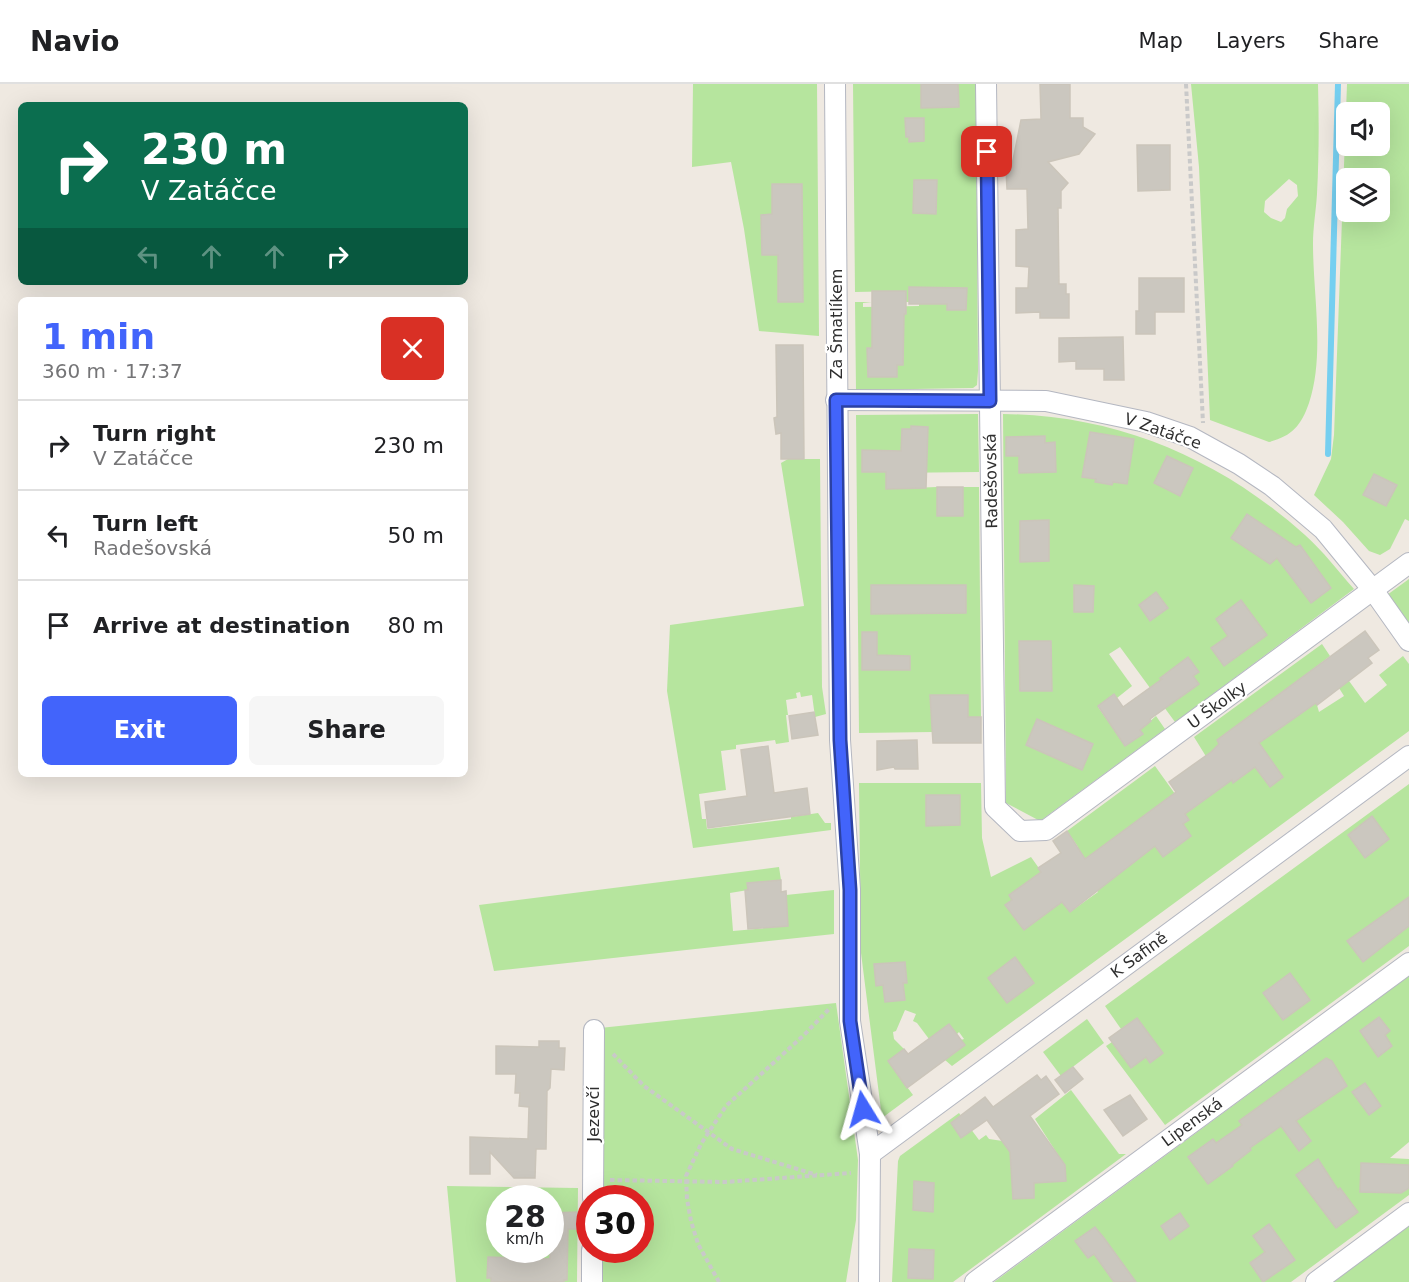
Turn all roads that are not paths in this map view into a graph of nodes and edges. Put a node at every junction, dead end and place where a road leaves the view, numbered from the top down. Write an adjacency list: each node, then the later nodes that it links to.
1 (835, 84): 3 (street, Za Šmatlíkem)
2 (986, 84): 4 (street, Radešovská)
3 (836, 400): 4 (street, V Zatáčce); 12 (street, Za Šmatlíkem)
4 (990, 401): 6 (street, V Zatáčce); 9 (street, Radešovská)
5 (1409, 563): 6 (street, U Školky)
6 (1373, 590): 7 (street, V Zatáčce); 9 (street, U Školky)
7 (1409, 641)
8 (1409, 756): 12 (street, K Safině)
9 (1020, 831)
10 (1409, 963): 18 (street, Lipenská)
11 (594, 1030): 13 (street, Jezevčí)
12 (870, 1162): 17 (street, Za Šmatlíkem)
13 (593, 1185)
14 (1409, 1213): 19 (street)
15 (592, 1263): 16 (street)
16 (592, 1282)
17 (869, 1282)
18 (975, 1282)
19 (1316, 1282)

